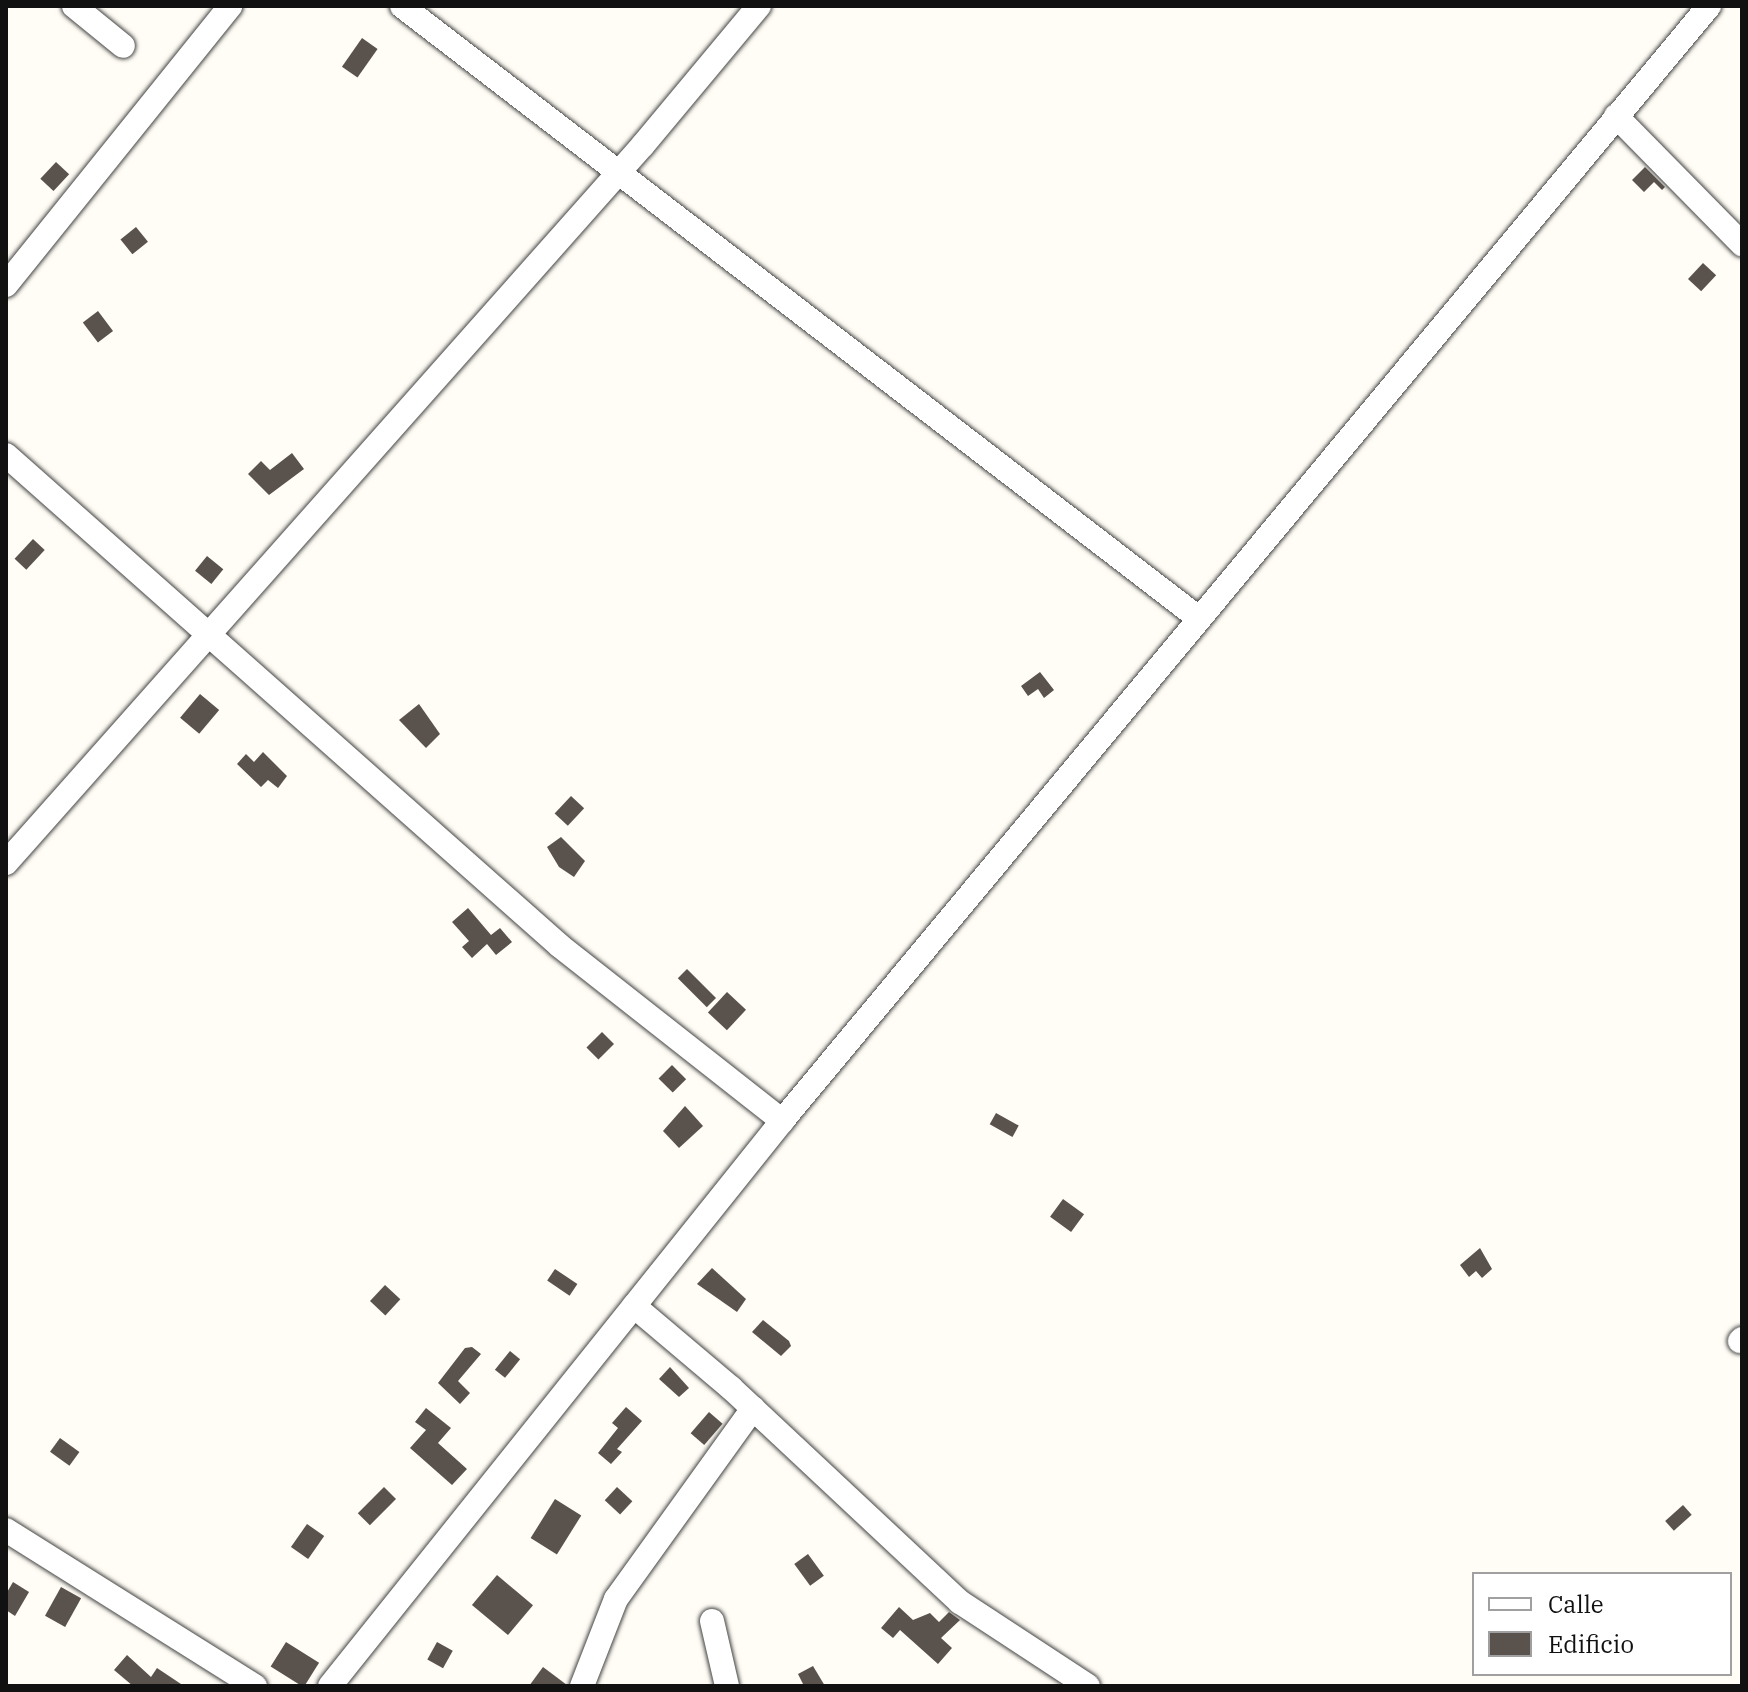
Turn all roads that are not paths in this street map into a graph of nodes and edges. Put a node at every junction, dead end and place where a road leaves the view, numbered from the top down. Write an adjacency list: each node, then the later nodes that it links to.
1 (74, 6): 6 (street)
2 (230, 6): 10 (street)
3 (402, 6): 8 (street)
4 (759, 6): 8 (street)
5 (1709, 6): 7 (street)
6 (123, 46)
7 (1616, 116): 9 (street); 12 (street)
8 (619, 172): 12 (street); 13 (street)
9 (1742, 244)
10 (6, 285)
11 (6, 455): 13 (street)
12 (1197, 617): 15 (street)
13 (207, 632): 14 (street); 15 (street)
14 (6, 863)
15 (782, 1121): 16 (street)
16 (634, 1306): 17 (street); 21 (street)
17 (753, 1408): 22 (street); 24 (street)
18 (6, 1530): 20 (street)
19 (712, 1621): 23 (street)
20 (255, 1686)
21 (330, 1686)
22 (582, 1686)
23 (727, 1686)
24 (1088, 1686)

